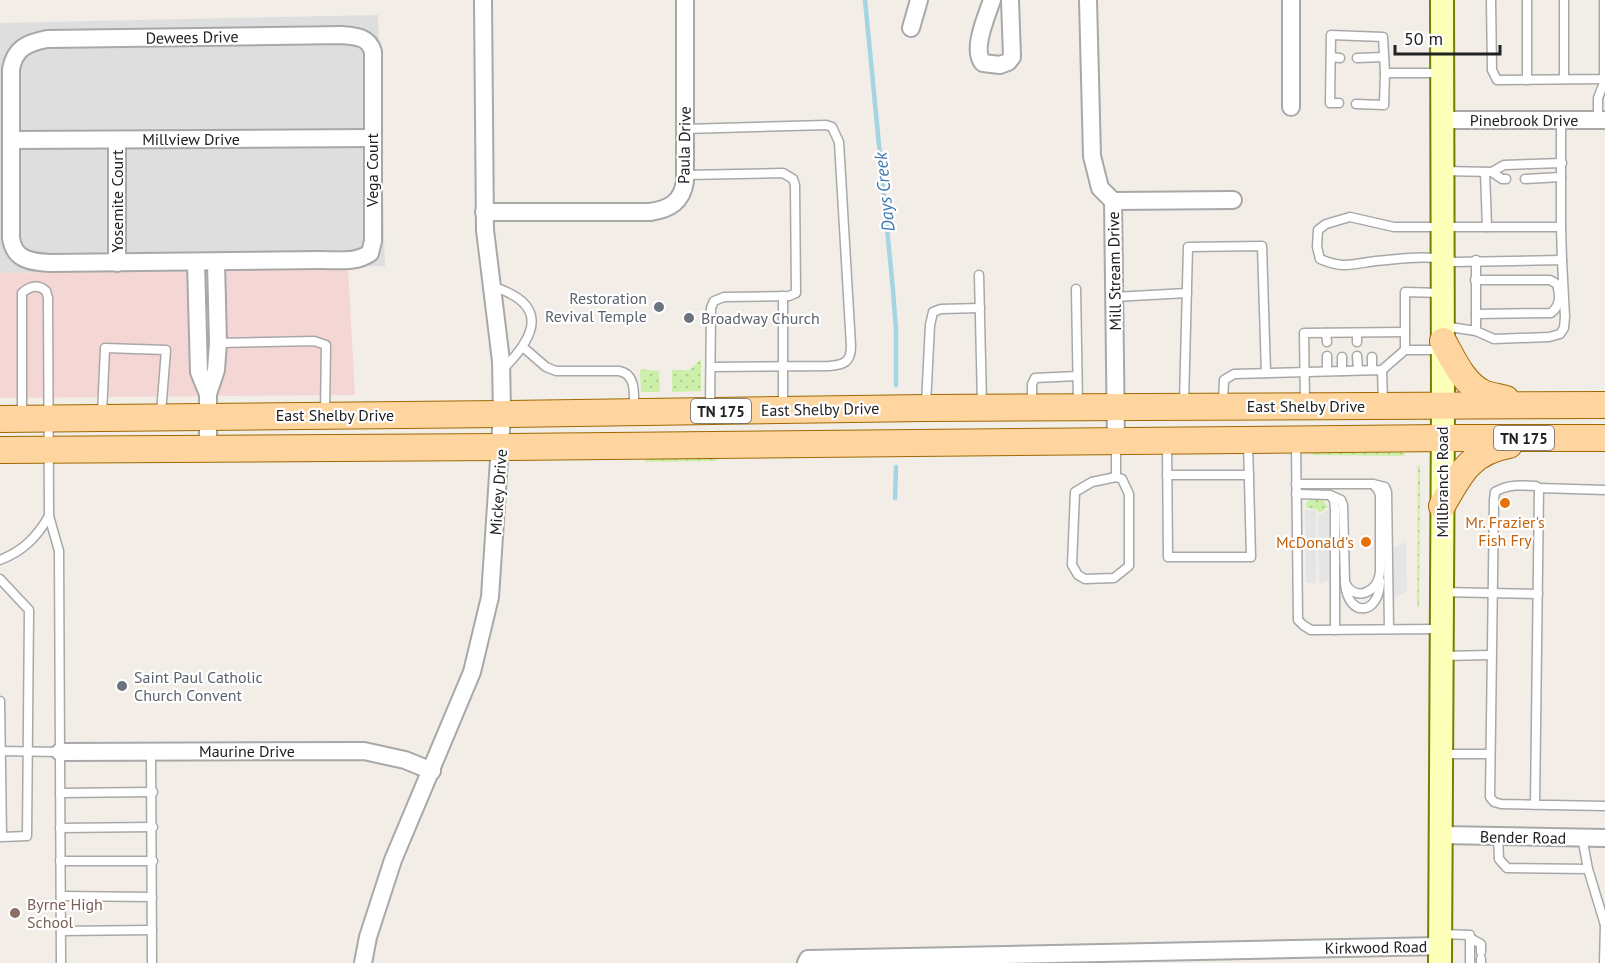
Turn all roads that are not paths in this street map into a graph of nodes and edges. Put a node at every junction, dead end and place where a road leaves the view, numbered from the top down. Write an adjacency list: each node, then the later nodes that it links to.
1 (483, 0): 41 (street, Mickey Drive)
2 (685, 0): 28 (street, Paula Drive)
3 (920, 0): 13 (street)
4 (992, 0): 5 (street)
5 (1010, 0)
6 (1088, 0): 40 (street, Mill Stream Drive)
7 (1291, 0): 24 (street)
8 (1442, 0): 18 (main road, Millbranch Road)
9 (1491, 0): 21 (lane)
10 (1527, 0): 21 (lane)
11 (1564, 0): 19 (lane)
12 (1604, 0): 20 (lane)
13 (911, 28)
14 (1384, 57): 15 (lane); 17 (lane); 22 (lane)
15 (1357, 58)
16 (373, 59): 29 (street, Vega Court); 30 (street, Dewees Drive)
17 (1385, 73): 18 (lane); 23 (lane)
18 (1443, 73): 25 (main road, Millbranch Road)
19 (1564, 79): 20 (lane); 21 (lane)
20 (1605, 79): 26 (lane)
21 (1527, 80)
22 (1340, 104)
23 (1356, 104)
24 (1290, 107)
25 (1443, 120): 27 (street, Pinebrook Drive); 33 (main road, Millbranch Road)
26 (1602, 120): 27 (street, Pinebrook Drive)
27 (1561, 121): 32 (lane)
28 (685, 129): 35 (street, Paula Drive); 76 (lane)
29 (372, 138): 31 (street, Millview Drive); 49 (street, Vega Court)
30 (10, 140): 31 (street, Millview Drive); 50 (street, Vega Court)
31 (117, 140): 50 (street, Yosemite Court)
32 (1562, 163): 34 (lane); 36 (lane)
33 (1443, 171): 34 (lane); 44 (main road, Millbranch Road)
34 (1488, 172): 37 (lane); 42 (lane)
35 (685, 175): 41 (street, Paula Drive); 58 (lane)
36 (1561, 177): 38 (lane); 43 (lane)
37 (1506, 179)
38 (1525, 179)
39 (1233, 200): 40 (street)
40 (1113, 201): 59 (street, Mill Stream Drive)
41 (484, 212): 54 (street, Mickey Drive)
42 (1487, 227): 43 (lane); 44 (lane)
43 (1561, 227): 47 (lane)
44 (1443, 228): 45 (main road, Millbranch Road); 45 (lane)
45 (1443, 258): 46 (lane); 57 (main road, Millbranch Road)
46 (1476, 260): 47 (lane); 52 (lane)
47 (1562, 260): 60 (lane)
48 (196, 262): 49 (street, Vega Court); 50 (street, Vega Court); 65 (street)
49 (216, 262): 67 (street)
50 (117, 263)
51 (979, 275): 61 (lane)
52 (1475, 280): 53 (lane); 62 (lane)
53 (1550, 280): 60 (lane); 63 (lane)
54 (491, 286): 69 (lane); 82 (street, Mickey Drive)
55 (1076, 289): 85 (lane)
56 (1187, 293): 59 (lane); 84 (lane); 89 (lane)
57 (1443, 293): 66 (lane); 68 (main road, Millbranch Road)
58 (783, 296): 75 (lane); 76 (lane)
59 (1114, 297): 95 (street, Mill Stream Drive)
60 (1562, 298): 63 (lane); 64 (lane)
61 (980, 308): 96 (lane); 97 (lane)
62 (1476, 314): 63 (lane); 64 (lane)
63 (1545, 314)
64 (1476, 331): 68 (lane)
65 (197, 332): 67 (street); 86 (street)
66 (1405, 332): 70 (lane); 83 (lane)
67 (217, 338): 86 (street); 103 (lane)
68 (1443, 339): 70 (lane); 87 (main road); 93 (main road, Millbranch Road)
69 (524, 348): 82 (lane); 101 (lane)
70 (1405, 350): 79 (lane)
71 (1327, 357): 80 (lane)
72 (1342, 357): 81 (lane)
73 (1357, 357): 77 (lane)
74 (1372, 357): 78 (lane)
75 (711, 367): 76 (lane); 100 (lane)
76 (783, 367): 99 (lane)
77 (1358, 370): 78 (lane); 81 (lane)
78 (1372, 370): 79 (lane)
79 (1382, 370): 92 (lane)
80 (1327, 371): 81 (lane); 83 (lane)
81 (1342, 371)
82 (501, 372): 102 (street, Mickey Drive)
83 (1305, 372): 84 (lane); 91 (lane)
84 (1266, 373): 90 (lane)
85 (1077, 376): 94 (lane); 98 (lane)
86 (208, 405): 103 (main road, East Shelby Drive / TN 175); 104 (main road, East Shelby Drive / TN 175); 117 (street)
87 (1526, 405): 88 (main road, East Shelby Drive / TN 175); 93 (main road, East Shelby Drive / TN 175)
88 (1605, 405)
89 (1184, 406): 90 (main road, East Shelby Drive / TN 175); 95 (main road, East Shelby Drive / TN 175)
90 (1223, 406): 91 (main road, East Shelby Drive / TN 175)
91 (1305, 406): 92 (main road, East Shelby Drive / TN 175)
92 (1383, 406): 93 (main road, East Shelby Drive / TN 175)
93 (1443, 406): 108 (main road, Millbranch Road)
94 (1078, 407): 95 (main road, East Shelby Drive / TN 175); 98 (main road, East Shelby Drive / TN 175)
95 (1115, 407): 113 (street, Mill Stream Drive)
96 (926, 408): 97 (main road, East Shelby Drive / TN 175); 99 (main road, East Shelby Drive / TN 175)
97 (982, 408): 98 (main road, East Shelby Drive / TN 175)
98 (1032, 408)
99 (783, 410): 100 (main road, East Shelby Drive / TN 175)
100 (710, 411): 101 (main road, East Shelby Drive / TN 175)
101 (634, 412): 102 (main road, East Shelby Drive / TN 175)
102 (502, 414): 103 (main road, East Shelby Drive / TN 175); 115 (street, Mickey Drive)
103 (325, 416)
104 (160, 417): 106 (main road, East Shelby Drive / TN 175); 106 (lane)
105 (47, 418): 106 (main road, East Shelby Drive / TN 175); 107 (main road, East Shelby Drive / TN 175); 107 (lane); 116 (lane)
106 (102, 418)
107 (11, 419)
108 (1443, 438): 109 (main road, East Shelby Drive / TN 175); 111 (main road, East Shelby Drive / TN 175); 128 (main road, Millbranch Road)
109 (1542, 438): 110 (main road, East Shelby Drive / TN 175); 128 (main road)
110 (1605, 438)
111 (1295, 439): 112 (main road, East Shelby Drive / TN 175); 122 (lane)
112 (1248, 440): 114 (main road, East Shelby Drive / TN 175); 120 (lane)
113 (1116, 441): 114 (main road, East Shelby Drive / TN 175); 115 (main road, East Shelby Drive / TN 175); 121 (lane)
114 (1167, 441): 119 (lane)
115 (501, 447): 117 (main road, East Shelby Drive / TN 175); 149 (street, Mickey Drive)
116 (48, 449): 117 (main road, East Shelby Drive / TN 175); 118 (main road, East Shelby Drive / TN 175); 129 (lane)
117 (208, 449)
118 (0, 450)
119 (1167, 475): 120 (lane); 120 (lane)
120 (1249, 475)
121 (1116, 477): 121 (lane)
122 (1296, 484): 123 (lane); 126 (lane)
123 (1373, 484): 132 (lane); 137 (lane)
124 (1539, 488): 125 (lane); 135 (lane); 136 (lane)
125 (1605, 490)
126 (1296, 494): 127 (lane); 139 (lane)
127 (1330, 495): 133 (lane); 139 (lane)
128 (1442, 506): 134 (main road, Millbranch Road)
129 (49, 516): 130 (lane); 145 (lane)
130 (0, 560)
131 (0, 579): 144 (lane)
132 (1380, 580): 133 (lane); 133 (lane)
133 (1345, 582)
134 (1442, 592): 135 (lane); 138 (main road, Millbranch Road)
135 (1492, 593): 136 (lane); 140 (lane)
136 (1538, 594): 152 (lane)
137 (1389, 629): 138 (lane); 139 (lane)
138 (1442, 629): 141 (main road, Millbranch Road)
139 (1335, 630)
140 (1491, 655): 141 (lane); 147 (lane)
141 (1442, 656): 148 (main road, Millbranch Road)
142 (0, 701): 143 (lane)
143 (0, 751): 144 (lane); 144 (lane)
144 (28, 752): 145 (lane)
145 (60, 752): 146 (street, Maurine Drive); 151 (lane)
146 (152, 752): 149 (street, Maurine Drive); 150 (lane)
147 (1490, 753): 148 (lane); 152 (lane)
148 (1441, 754): 156 (main road, Millbranch Road)
149 (432, 771): 174 (street, Mickey Drive)
150 (153, 792): 151 (lane); 154 (lane)
151 (60, 793): 155 (lane)
152 (1535, 805): 153 (lane)
153 (1605, 806)
154 (153, 827): 155 (lane); 161 (lane)
155 (60, 828): 160 (lane)
156 (1441, 836): 157 (street, Bender Road); 169 (main road, Millbranch Road)
157 (1498, 836): 158 (street, Bender Road); 162 (lane)
158 (1582, 837): 159 (street, Bender Road); 162 (lane)
159 (1605, 838)
160 (60, 861): 161 (lane); 163 (lane)
161 (153, 861): 164 (lane)
162 (1588, 869): 165 (lane)
163 (61, 896): 164 (lane); 167 (lane)
164 (152, 897): 166 (lane)
165 (1605, 925): 176 (lane)
166 (152, 930): 167 (lane); 173 (lane)
167 (61, 931): 172 (lane)
168 (1470, 939): 169 (lane); 170 (lane); 175 (lane)
169 (1440, 948): 171 (street, Kirkwood Road)
170 (1481, 958)
171 (807, 961)
172 (61, 963)
173 (152, 963)
174 (363, 963)
175 (1470, 963)
176 (1604, 963)

